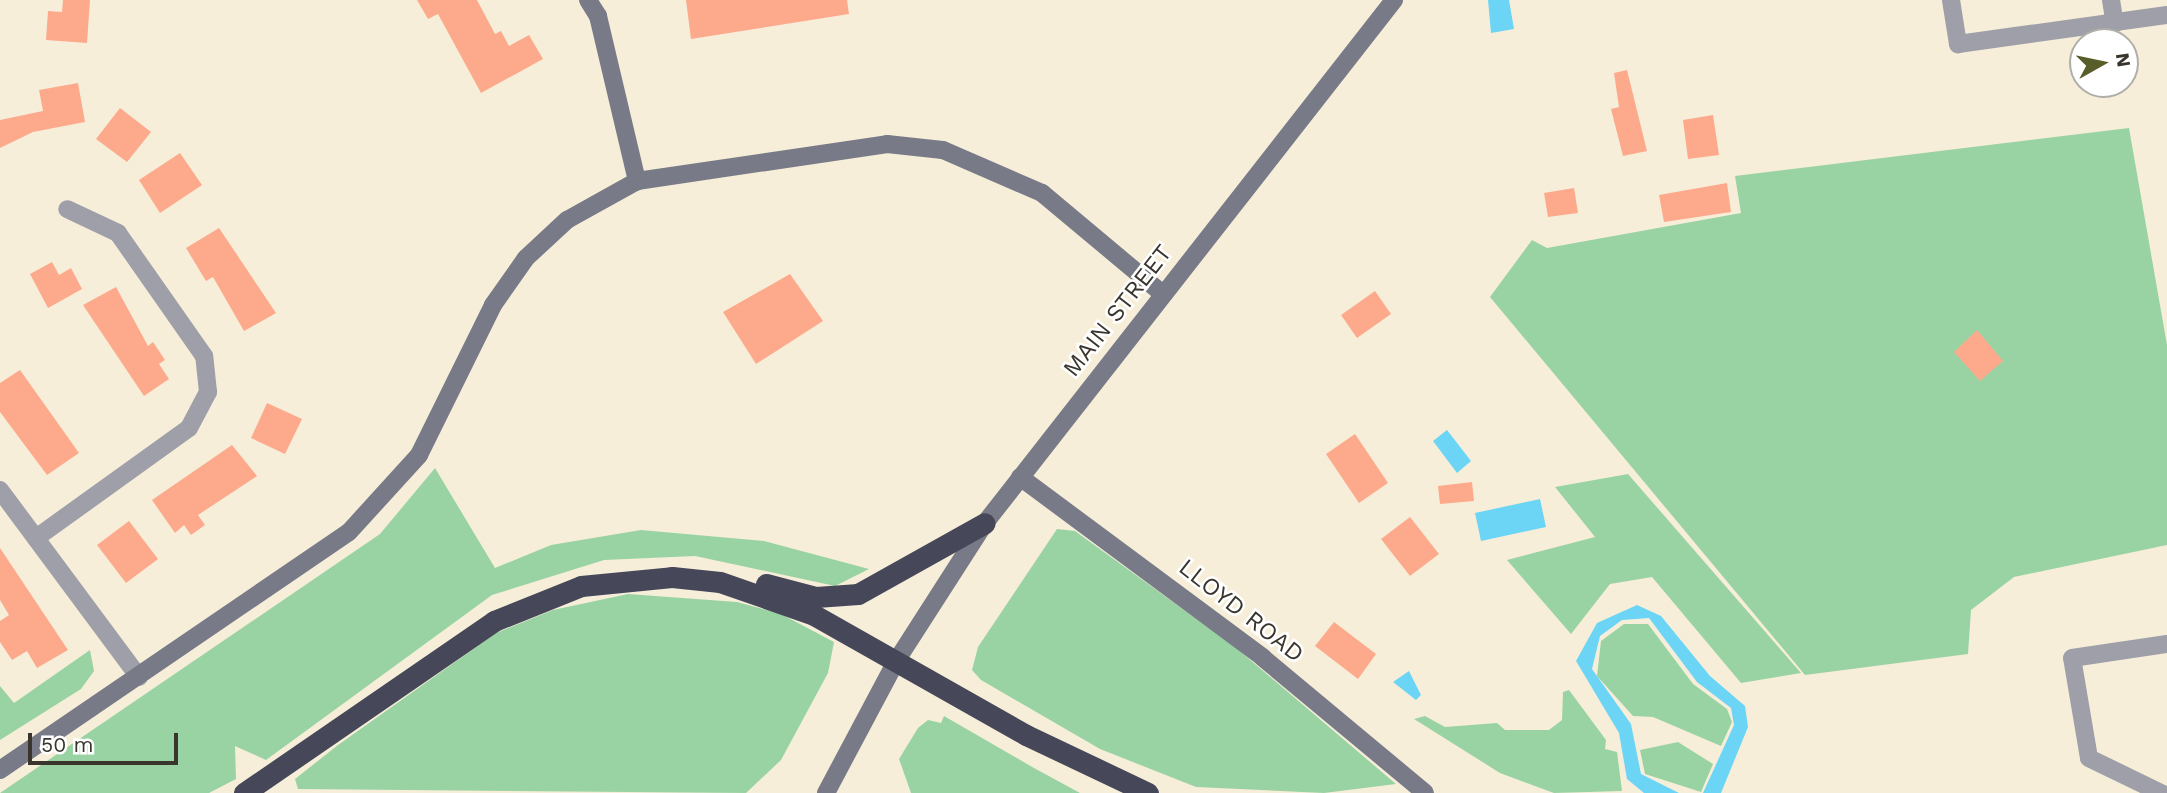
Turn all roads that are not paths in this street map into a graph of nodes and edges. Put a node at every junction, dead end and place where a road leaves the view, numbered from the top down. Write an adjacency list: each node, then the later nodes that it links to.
1 (588, 0): 7 (street)
2 (1394, 0): 9 (street, MAIN STREET)
3 (1951, 0): 6 (street)
4 (2111, 0): 6 (street)
5 (2167, 15): 6 (street)
6 (2115, 24)
7 (637, 181): 9 (street); 17 (street)
8 (67, 209): 13 (street)
9 (1163, 294): 10 (street, MAIN STREET)
10 (1020, 477): 12 (street, MAIN STREET); 22 (street, LLOYD ROAD)
11 (0, 489): 13 (street)
12 (985, 523): 14 (highway); 16 (street, MAIN STREET)
13 (36, 538): 17 (street)
14 (734, 586): 16 (highway); 19 (highway)
15 (2167, 644): 23 (street)
16 (895, 663): 20 (street, MAIN STREET); 21 (highway)
17 (139, 677): 18 (street)
18 (0, 770)
19 (244, 793)
20 (826, 793)
21 (1148, 793)
22 (1425, 793)
23 (2161, 793)

